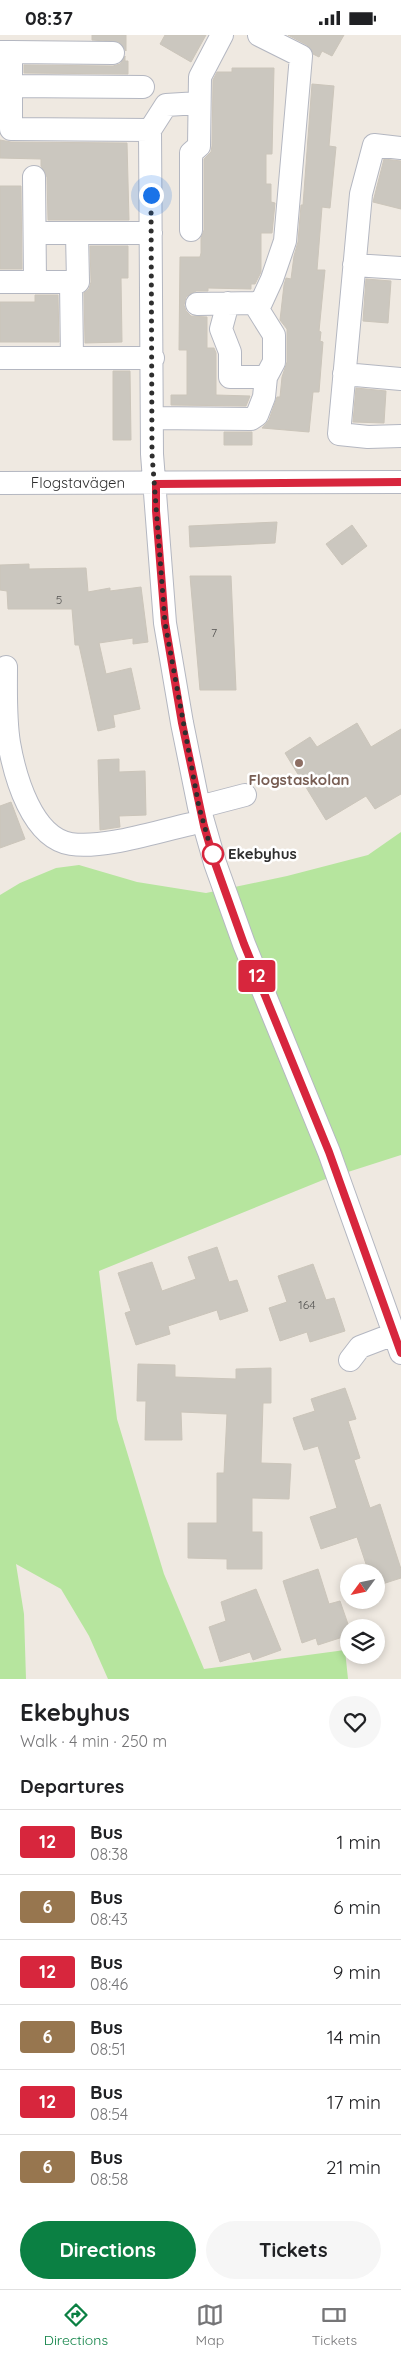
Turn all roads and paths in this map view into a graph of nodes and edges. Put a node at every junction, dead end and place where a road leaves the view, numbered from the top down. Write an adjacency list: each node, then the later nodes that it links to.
1 (222, 35): 8 (street)
2 (259, 35): 23 (street)
3 (59, 44): 4 (street); 5 (street)
4 (5, 52): 6 (street)
5 (113, 53)
6 (11, 86): 7 (street); 9 (street)
7 (143, 87)
8 (199, 103): 10 (street); 13 (street)
9 (5, 112): 10 (street)
10 (150, 130): 16 (street)
11 (401, 148): 17 (street)
12 (34, 177): 14 (street)
13 (192, 230)
14 (35, 233): 15 (street); 20 (street)
15 (77, 233): 16 (street); 21 (street)
16 (151, 233): 26 (street)
17 (354, 265): 18 (street); 28 (street)
18 (401, 268)
19 (0, 282): 20 (street)
20 (35, 282): 21 (street)
21 (71, 282): 25 (street)
22 (228, 303): 23 (street); 24 (street); 29 (street)
23 (254, 303): 29 (street)
24 (196, 304)
25 (72, 358): 26 (street); 27 (street)
26 (152, 358): 31 (street)
27 (0, 359)
28 (344, 374): 30 (street); 32 (street)
29 (266, 377): 31 (street)
30 (401, 379)
31 (153, 418): 35 (street)
32 (401, 436)
33 (401, 482): 35 (street, Flogstavägen)
34 (0, 483): 35 (street, Flogstavägen)
35 (156, 484): 38 (street)
36 (6, 667): 38 (street)
37 (245, 795): 38 (street)
38 (195, 815): 39 (street)
39 (397, 1335): 40 (street)
40 (350, 1360)

